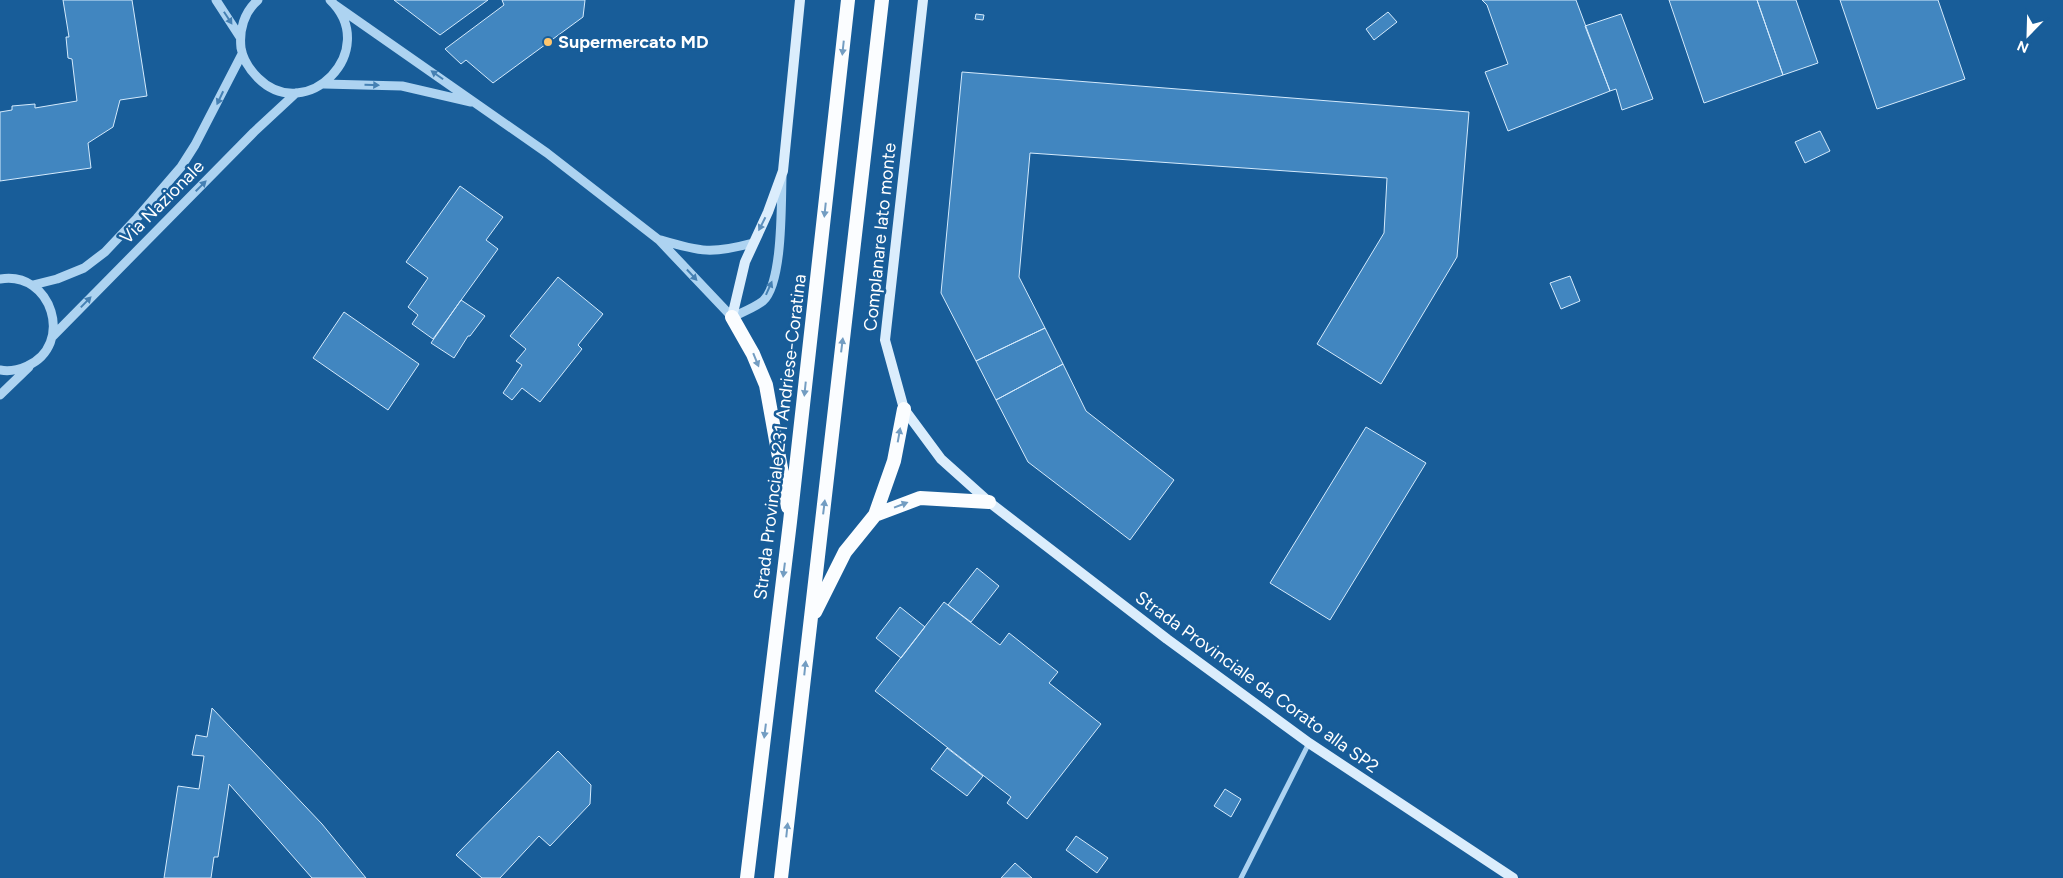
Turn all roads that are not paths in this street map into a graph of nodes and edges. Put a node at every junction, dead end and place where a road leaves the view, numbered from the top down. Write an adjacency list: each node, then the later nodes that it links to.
1 (216, 0): 8 (street, one-way to 8)
2 (258, 0): 8 (street)
3 (800, 0): 13 (main road)
4 (848, 0): 26 (highway, Strada Provinciale 231 Andriese-Coratina, one-way to 26)
5 (882, 0): 27 (highway, one-way to 5)
6 (923, 0): 23 (main road, Complanare lato monte)
7 (333, 3): 10 (street); 12 (street, one-way to 7)
8 (240, 37): 9 (street)
9 (242, 54): 11 (street); 17 (street, Via Nazionale, one-way to 17)
10 (324, 84): 11 (street); 12 (street, one-way to 12)
11 (296, 93): 19 (street, Via Nazionale, one-way to 11)
12 (477, 103): 14 (street)
13 (783, 171): 15 (main road, one-way to 15); 18 (street, one-way to 13)
14 (659, 240): 15 (street); 18 (street, one-way to 18)
15 (753, 242): 18 (main road)
16 (0, 278): 17 (street)
17 (33, 285): 19 (street)
18 (732, 317): 26 (highway, one-way to 26)
19 (52, 337): 20 (street, Via Nazionale)
20 (33, 364): 21 (street); 22 (street)
21 (0, 370)
22 (0, 395)
23 (904, 409): 24 (main road, Complanare lato monte); 25 (highway, one-way to 23)
24 (989, 502): 25 (highway, one-way to 24); 28 (main road, Strada Provinciale da Corato alla SP2)
25 (875, 515): 27 (highway)
26 (790, 522): 29 (highway, Strada Provinciale 231 Andriese-Coratina, one-way to 29)
27 (810, 622): 30 (highway, one-way to 27)
28 (1309, 742): 31 (street); 32 (main road, Strada Provinciale da Corato alla SP2)
29 (747, 878)
30 (782, 878)
31 (1241, 878)
32 (1513, 878)

